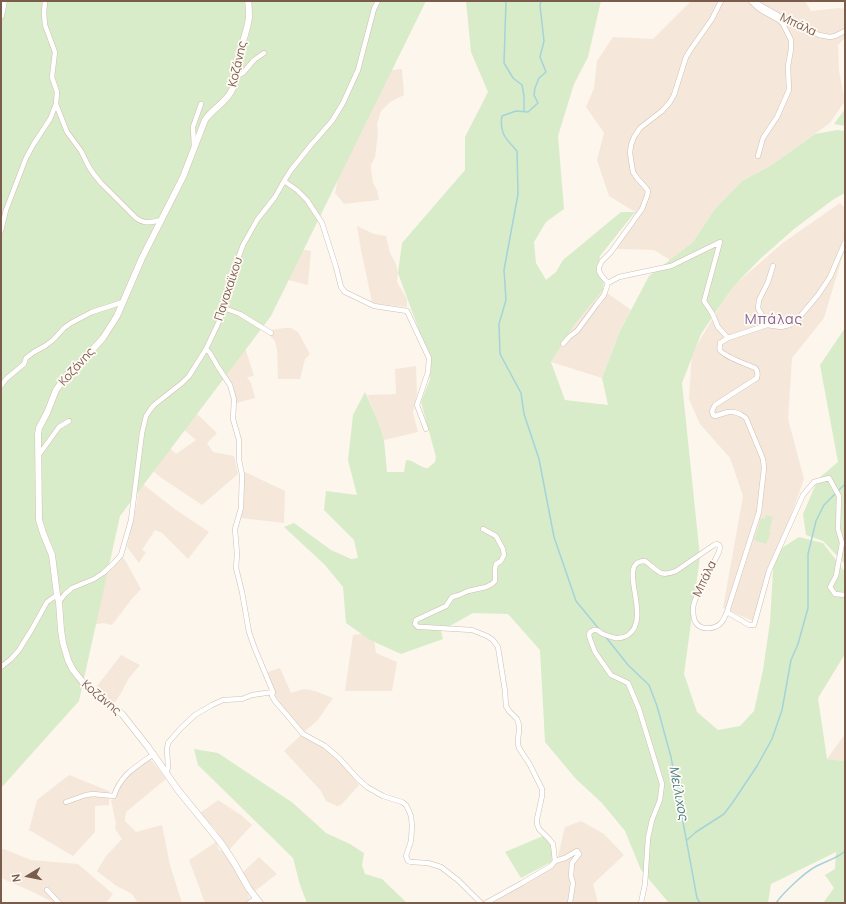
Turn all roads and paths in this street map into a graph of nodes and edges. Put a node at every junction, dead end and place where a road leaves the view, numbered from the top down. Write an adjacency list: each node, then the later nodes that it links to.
1 (4, 1): 7 (street)
2 (44, 1): 11 (street)
3 (248, 1): 10 (street, Κοζάνης)
4 (378, 1): 15 (street, Παναχαϊκου)
5 (721, 1): 20 (street)
6 (752, 1): 8 (street, Μπάλα); 14 (street)
7 (1, 16)
8 (845, 31)
9 (264, 53): 10 (street)
10 (236, 76): 13 (street, Κοζάνης)
11 (56, 104): 16 (street); 17 (street)
12 (201, 104): 13 (street)
13 (194, 147): 16 (street, Κοζάνης)
14 (758, 156)
15 (284, 181): 22 (street, Παναχαϊκου); 30 (street)
16 (162, 220): 21 (street, Κοζάνης)
17 (1, 231)
18 (845, 242): 23 (street)
19 (773, 266): 23 (street)
20 (608, 283): 25 (street); 26 (street)
21 (123, 302): 28 (street); 31 (street, Κοζάνης)
22 (224, 308): 24 (street); 27 (street, Παναχαϊκου)
23 (767, 325): 25 (street)
24 (270, 333)
25 (728, 338): 36 (street, Μπάλα)
26 (563, 344)
27 (206, 349): 35 (street, Παναχαϊκου); 38 (street)
28 (1, 386)
29 (68, 421): 31 (street)
30 (426, 429)
31 (38, 456): 33 (street, Κοζάνης)
32 (483, 529): 42 (street)
33 (57, 595): 35 (street, Κοζάνης); 37 (street)
34 (845, 595): 36 (street)
35 (59, 602): 39 (street, Κοζάνης)
36 (727, 612): 50 (street, Μπάλα)
37 (1, 667)
38 (273, 692): 40 (street); 47 (street)
39 (154, 754): 40 (street, Κοζάνης); 41 (street)
40 (166, 773): 44 (street, Κοζάνης)
41 (66, 802)
42 (555, 861): 48 (street); 49 (street)
43 (47, 890): 45 (street)
44 (258, 901): 46 (street)
45 (59, 903)
46 (249, 903)
47 (481, 903)
48 (486, 903)
49 (570, 903)
50 (641, 903)

